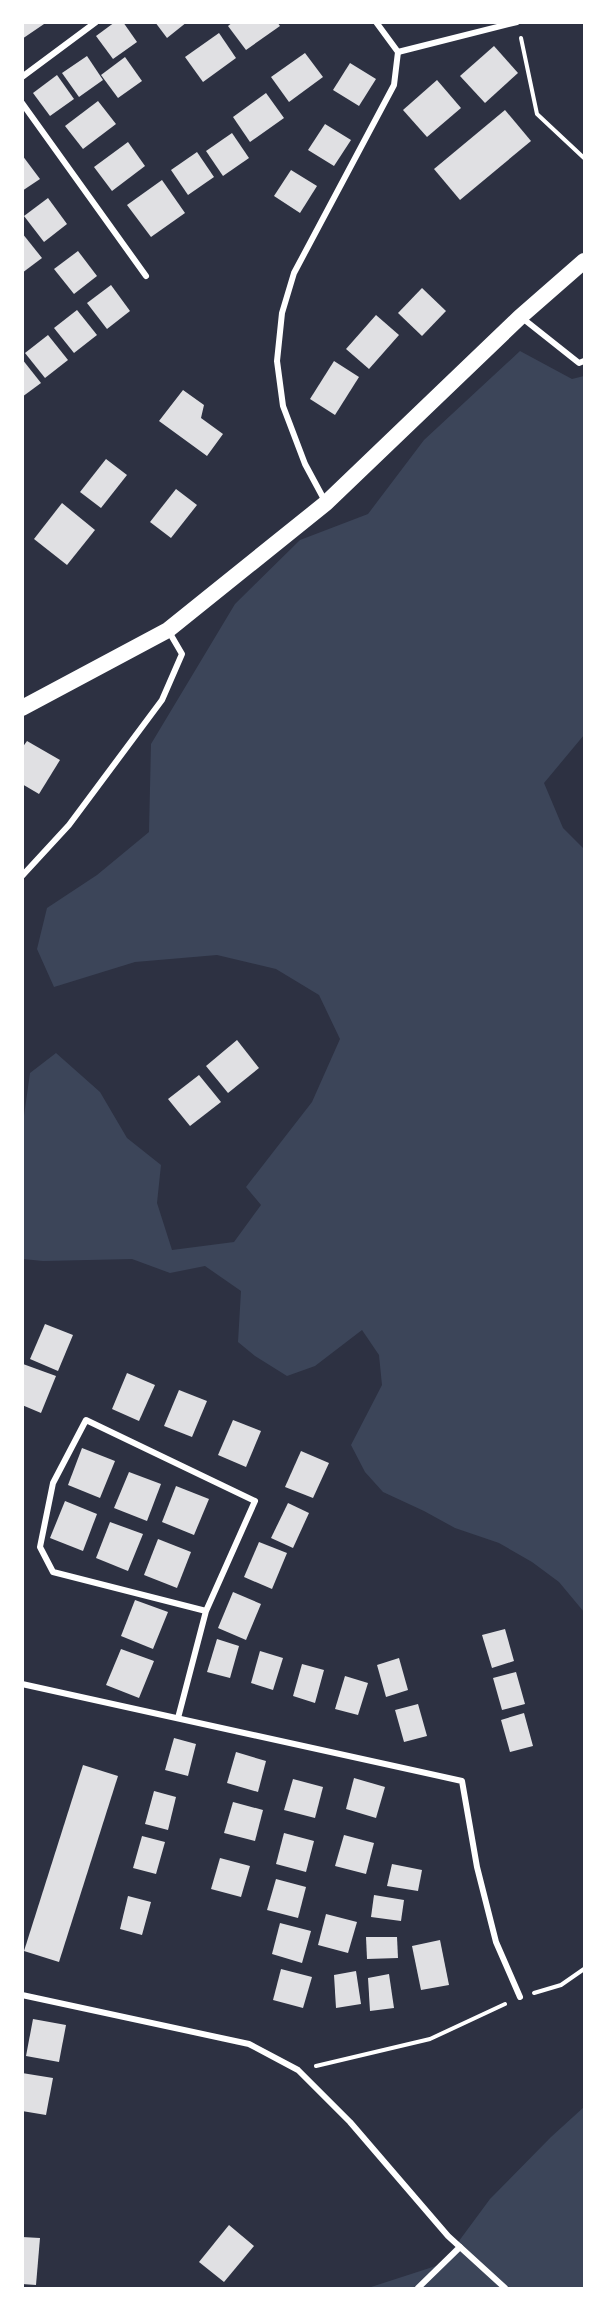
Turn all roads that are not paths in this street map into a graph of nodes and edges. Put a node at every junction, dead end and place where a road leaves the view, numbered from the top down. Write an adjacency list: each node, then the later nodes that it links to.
1 (96, 22): 5 (street)
2 (376, 22): 4 (street)
3 (517, 22): 4 (street)
4 (398, 52): 11 (street)
5 (22, 76)
6 (22, 103): 8 (street)
7 (585, 261): 9 (highway)
8 (146, 276)
9 (520, 317): 10 (street); 11 (highway)
10 (585, 361)
11 (326, 503): 12 (highway)
12 (168, 630): 13 (highway); 14 (street)
13 (22, 708)
14 (22, 876)
15 (206, 1611): 15 (street); 17 (street)
16 (22, 1684): 17 (street)
17 (178, 1718): 19 (street)
18 (22, 1995): 20 (street)
19 (520, 1997)
20 (460, 2247): 21 (street); 22 (street)
21 (418, 2289)
22 (505, 2289)

